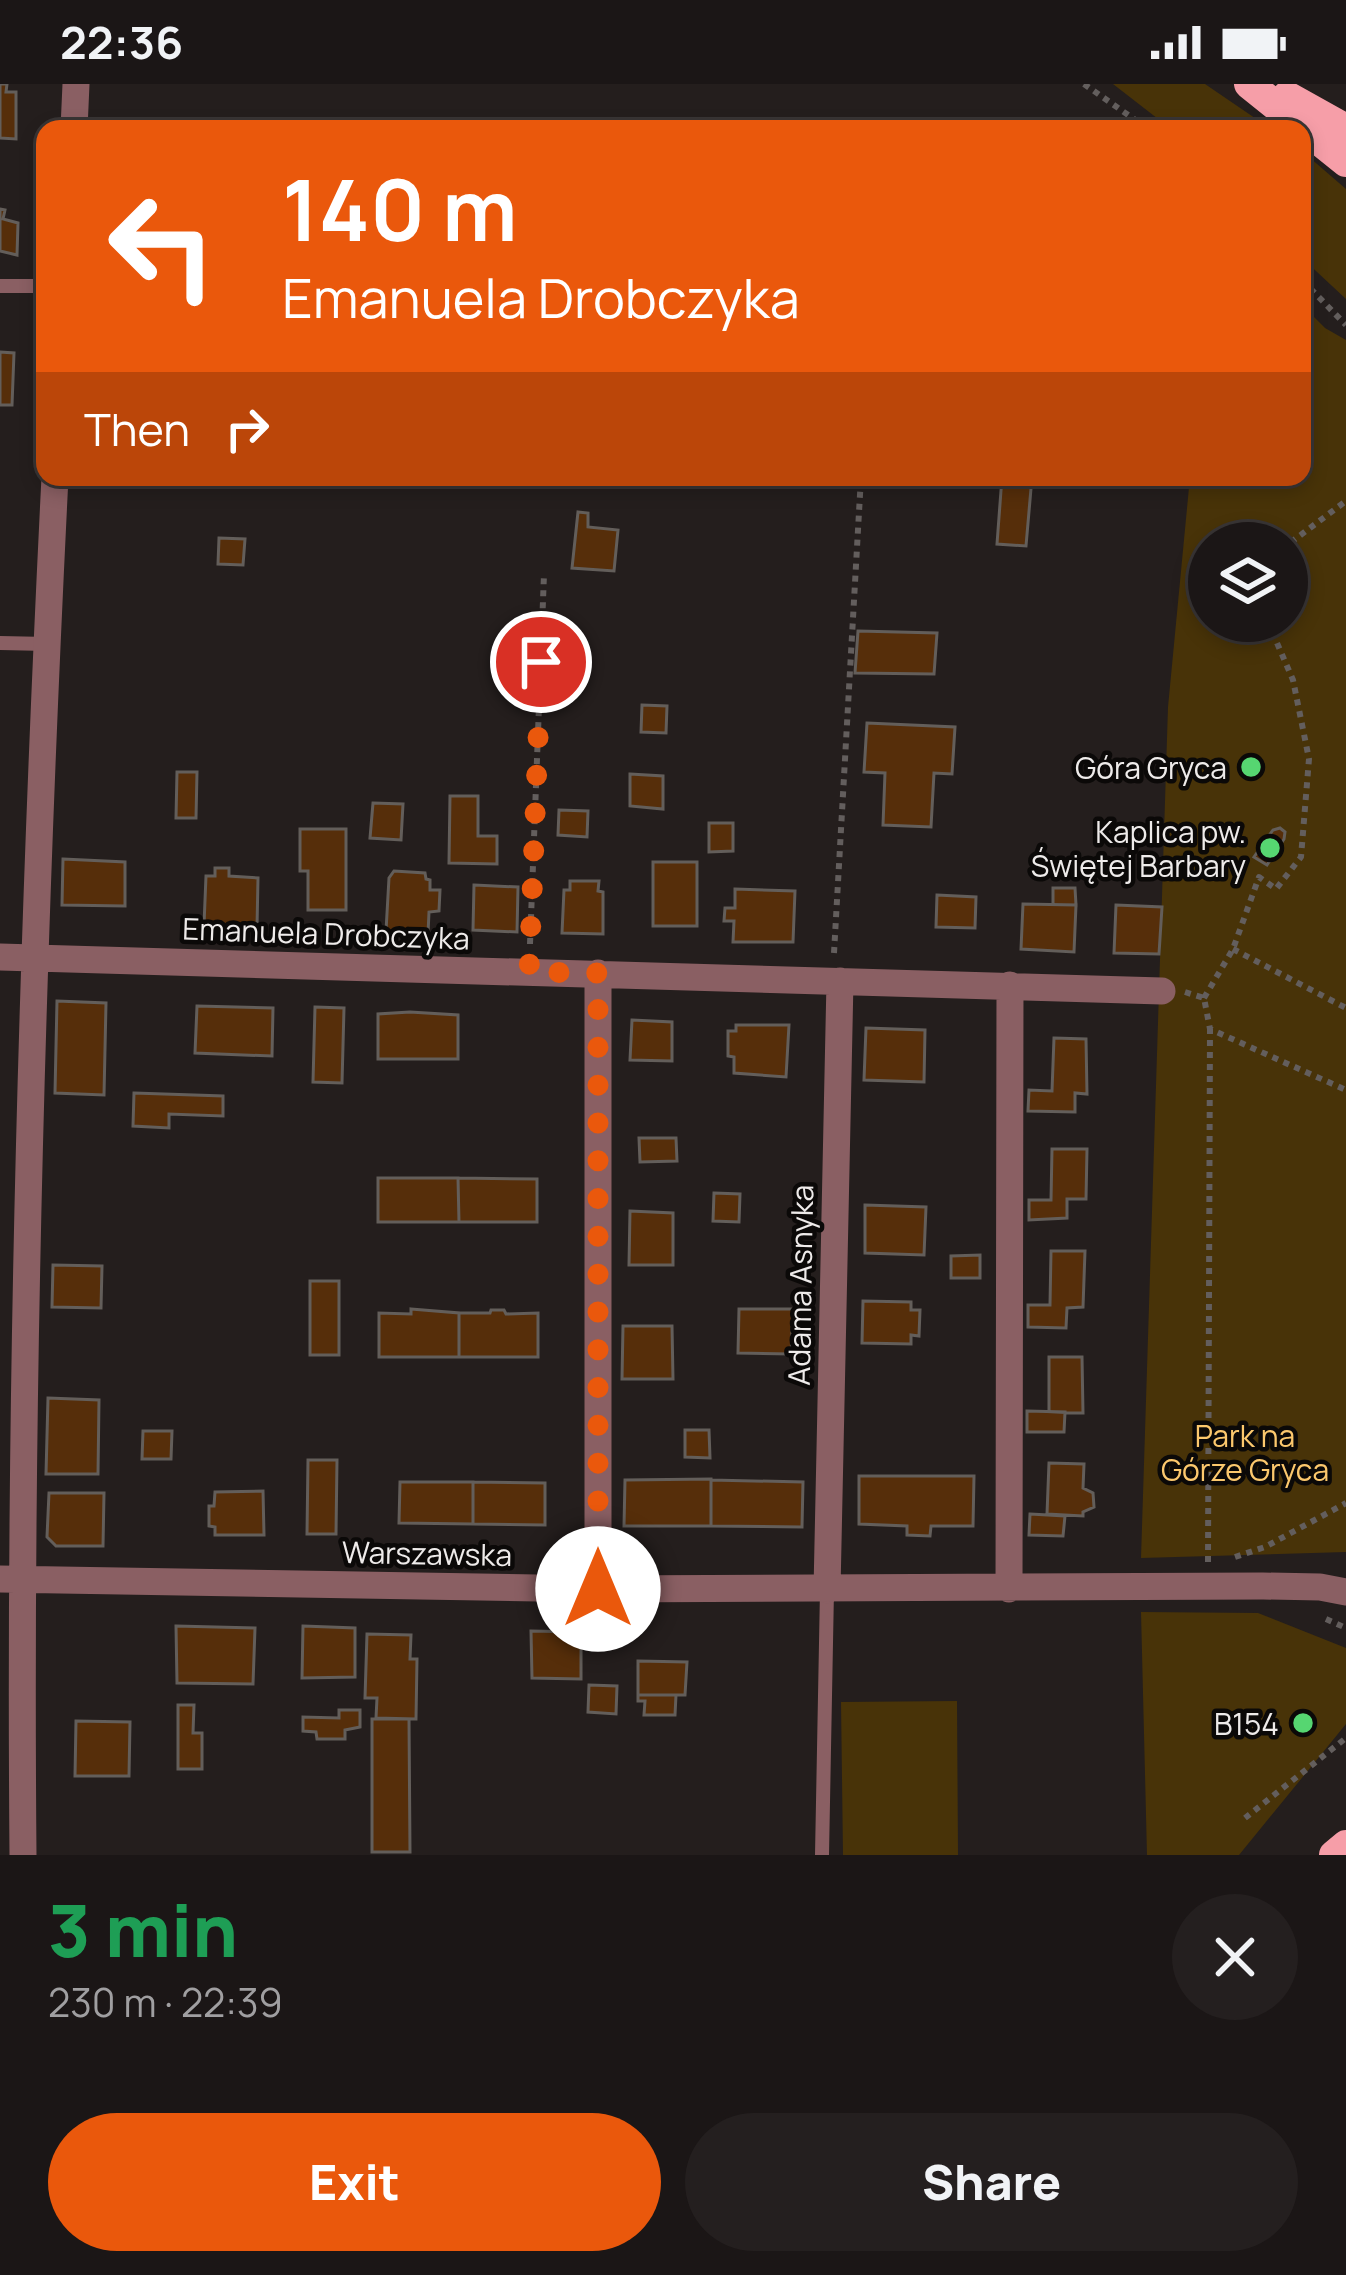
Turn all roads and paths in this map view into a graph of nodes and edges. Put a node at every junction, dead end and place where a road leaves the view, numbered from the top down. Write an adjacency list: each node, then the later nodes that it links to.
1 (76, 84): 5 (street)
2 (1084, 84): 6 (path)
3 (1249, 84): 7 (main road)
4 (1266, 84): 8 (main road)
5 (74, 120)
6 (1135, 120)
7 (1294, 120)
8 (1346, 129)
9 (1311, 134): 10 (main road)
10 (1346, 162)
11 (0, 286): 12 (lane)
12 (36, 286)
13 (1311, 289): 14 (path)
14 (1346, 325)
15 (55, 486): 22 (street)
16 (861, 486): 28 (path)
17 (1346, 501): 18 (path)
18 (1308, 530)
19 (544, 574): 26 (path)
20 (1277, 642): 23 (path)
21 (0, 643): 22 (lane)
22 (48, 644): 25 (street)
23 (1233, 949): 31 (path); 32 (path)
24 (0, 958): 25 (street, Emanuela Drobczyka)
25 (34, 958): 26 (street, Emanuela Drobczyka); 36 (street)
26 (529, 972): 27 (street, Emanuela Drobczyka)
27 (598, 973): 28 (street, Emanuela Drobczyka); 38 (street)
28 (836, 981): 29 (street, Emanuela Drobczyka); 39 (street, Adama Asnyka)
29 (1010, 985): 30 (street, Emanuela Drobczyka); 37 (street)
30 (1176, 992): 31 (path)
31 (1204, 998): 33 (path)
32 (1346, 1008)
33 (1210, 1029): 34 (path); 35 (path)
34 (1346, 1090)
35 (1346, 1503)
36 (10, 1579): 38 (street, Warszawska); 44 (street)
37 (1009, 1588): 39 (street, Warszawska); 40 (street, Warszawska)
38 (598, 1589): 39 (street, Warszawska)
39 (827, 1590): 45 (lane)
40 (1346, 1592)
41 (1346, 1738): 42 (path)
42 (1245, 1818)
43 (1346, 1845): 46 (main road)
44 (23, 1855)
45 (822, 1855)
46 (1334, 1855)

